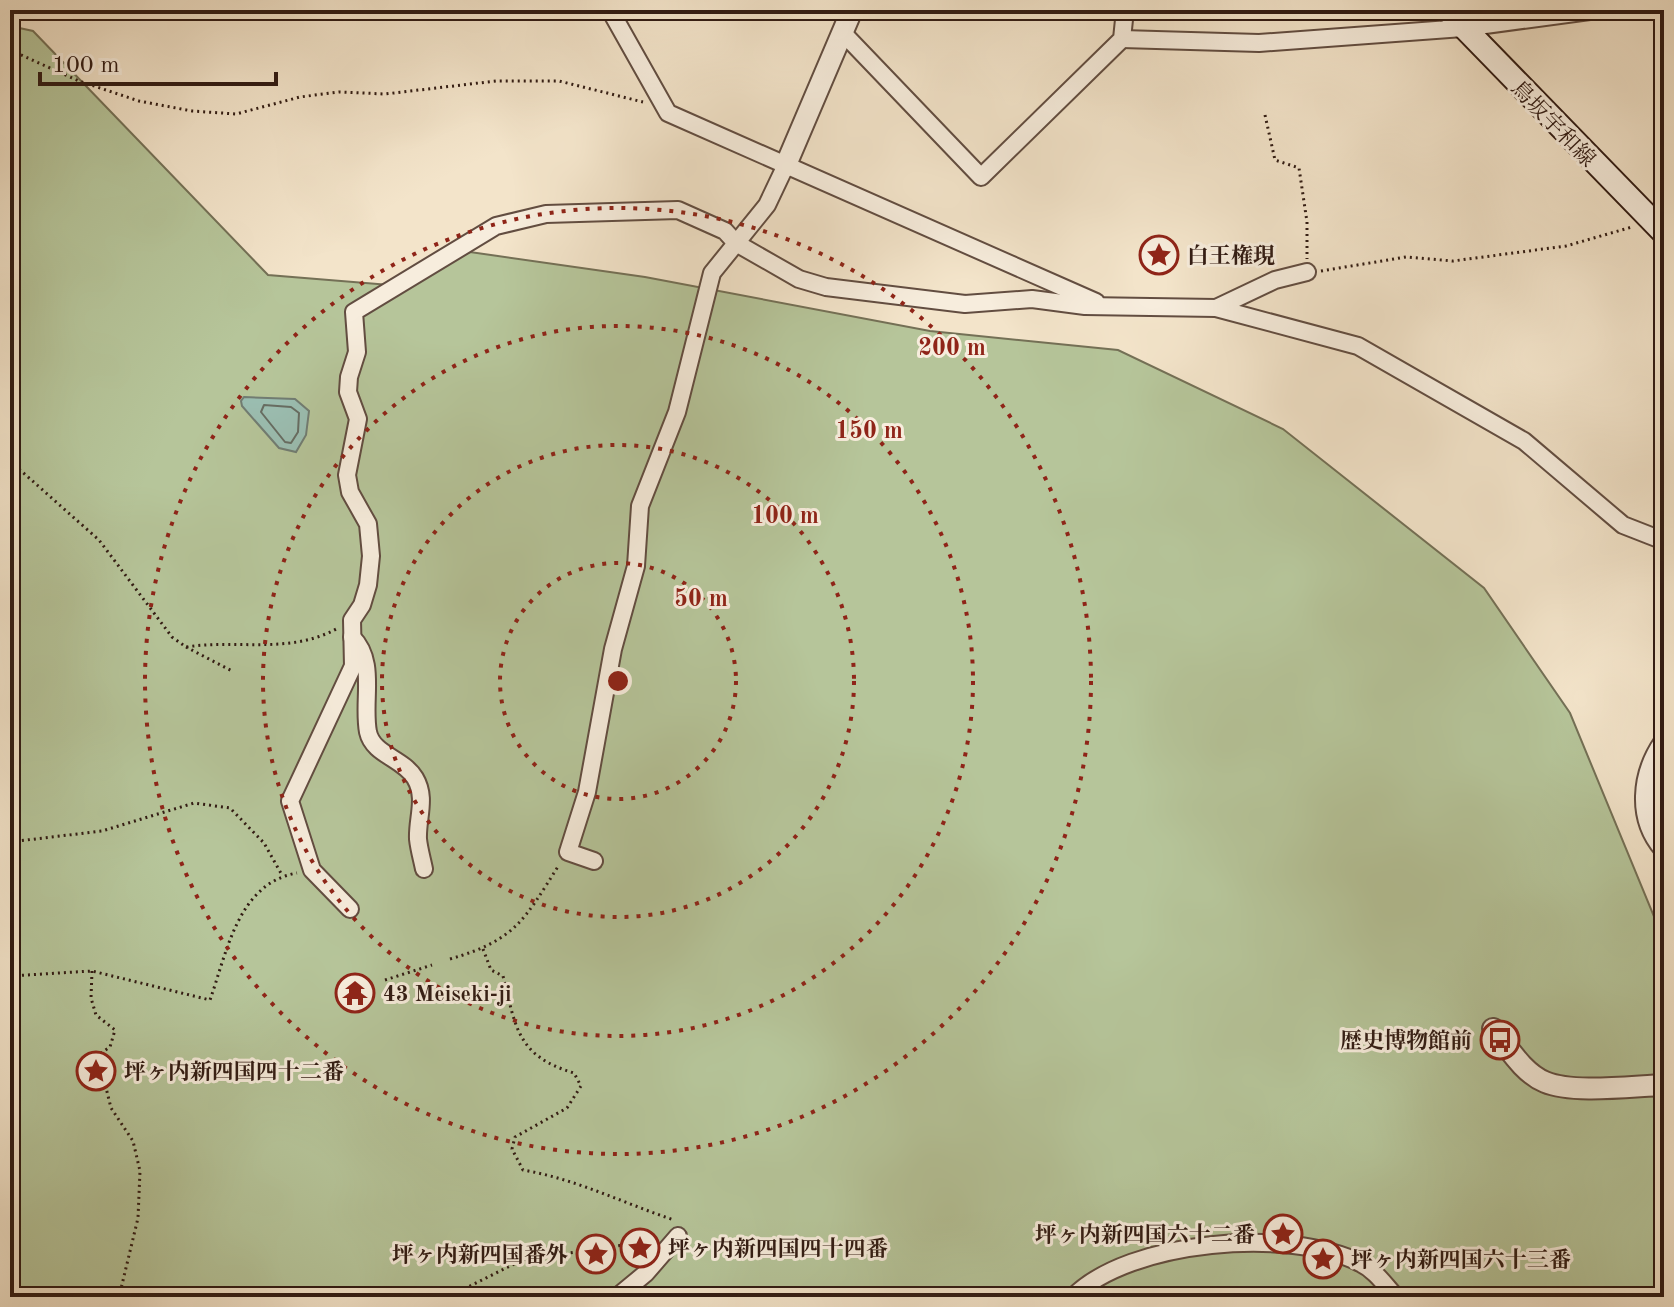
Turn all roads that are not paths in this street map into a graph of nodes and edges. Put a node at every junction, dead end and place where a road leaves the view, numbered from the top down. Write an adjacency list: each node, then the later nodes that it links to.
1 (610, 10): 9 (street)
2 (852, 10): 7 (street)
3 (1125, 10): 8 (street)
4 (1447, 10): 6 (main road, 鳥坂宇和線)
5 (1597, 10): 6 (street)
6 (1463, 28): 8 (street); 10 (main road, 鳥坂宇和線)
7 (843, 33): 8 (street); 9 (street)
8 (1122, 39)
9 (785, 167): 11 (street); 13 (street)
10 (1661, 230)
11 (736, 243): 13 (street); 16 (street); 19 (street)
12 (1307, 272): 14 (street)
13 (1105, 306): 14 (street)
14 (1216, 308): 15 (street)
15 (1664, 541)
16 (352, 629): 20 (street); 21 (street)
17 (1664, 743): 18 (street)
18 (1664, 848)
19 (594, 861)
20 (424, 869)
21 (350, 909)
22 (1493, 1029): 23 (street)
23 (1664, 1085)
24 (678, 1236): 25 (street)
25 (617, 1297)
26 (1073, 1297): 27 (street)
27 (1396, 1297)

